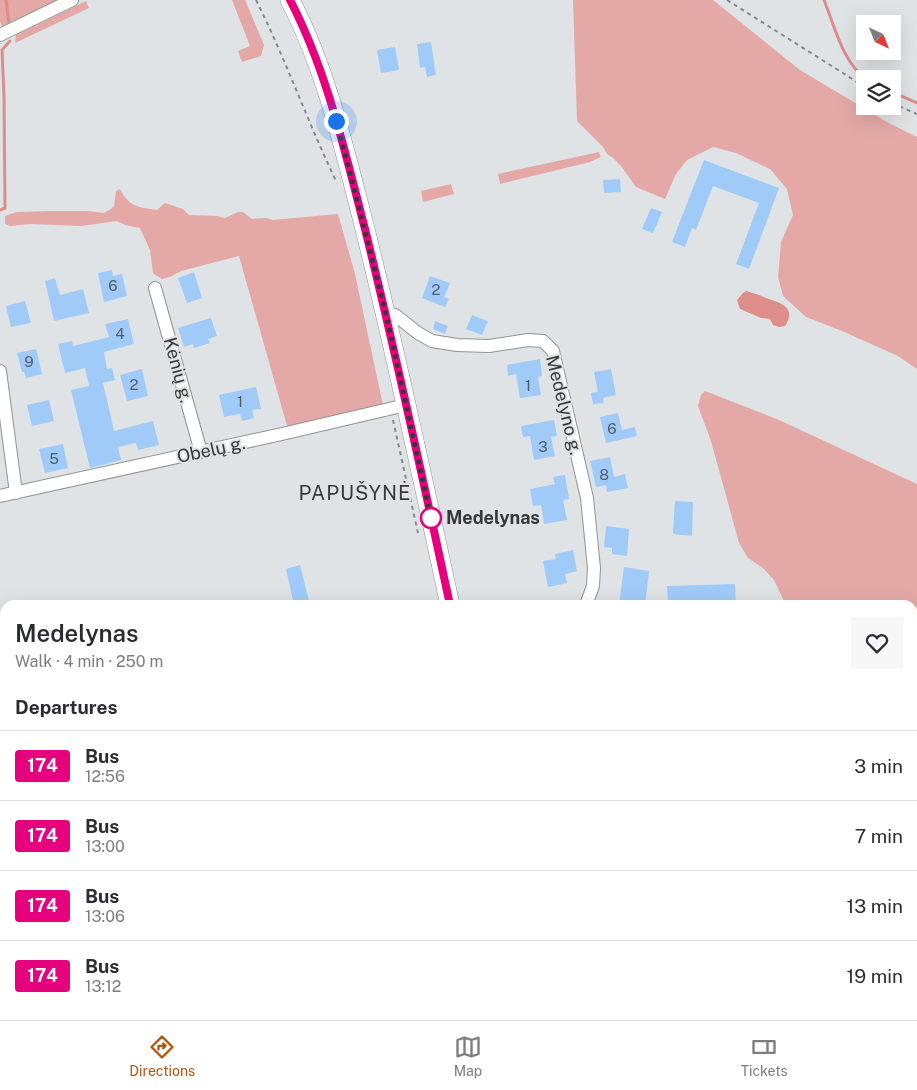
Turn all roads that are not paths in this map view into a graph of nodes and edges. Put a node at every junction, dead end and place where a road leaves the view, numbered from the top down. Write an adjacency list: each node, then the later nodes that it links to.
1 (72, 0): 3 (street)
2 (290, 0): 5 (main road)
3 (0, 35)
4 (155, 288): 8 (street, Kėnių g.)
5 (386, 314): 7 (main road); 12 (street, Medelyno g.)
6 (0, 371): 9 (street)
7 (398, 407): 8 (street, Obelų g.); 11 (main road)
8 (201, 452): 9 (street, Obelų g.)
9 (16, 492): 10 (street, Obelų g.)
10 (0, 496)
11 (449, 600)
12 (588, 600)

